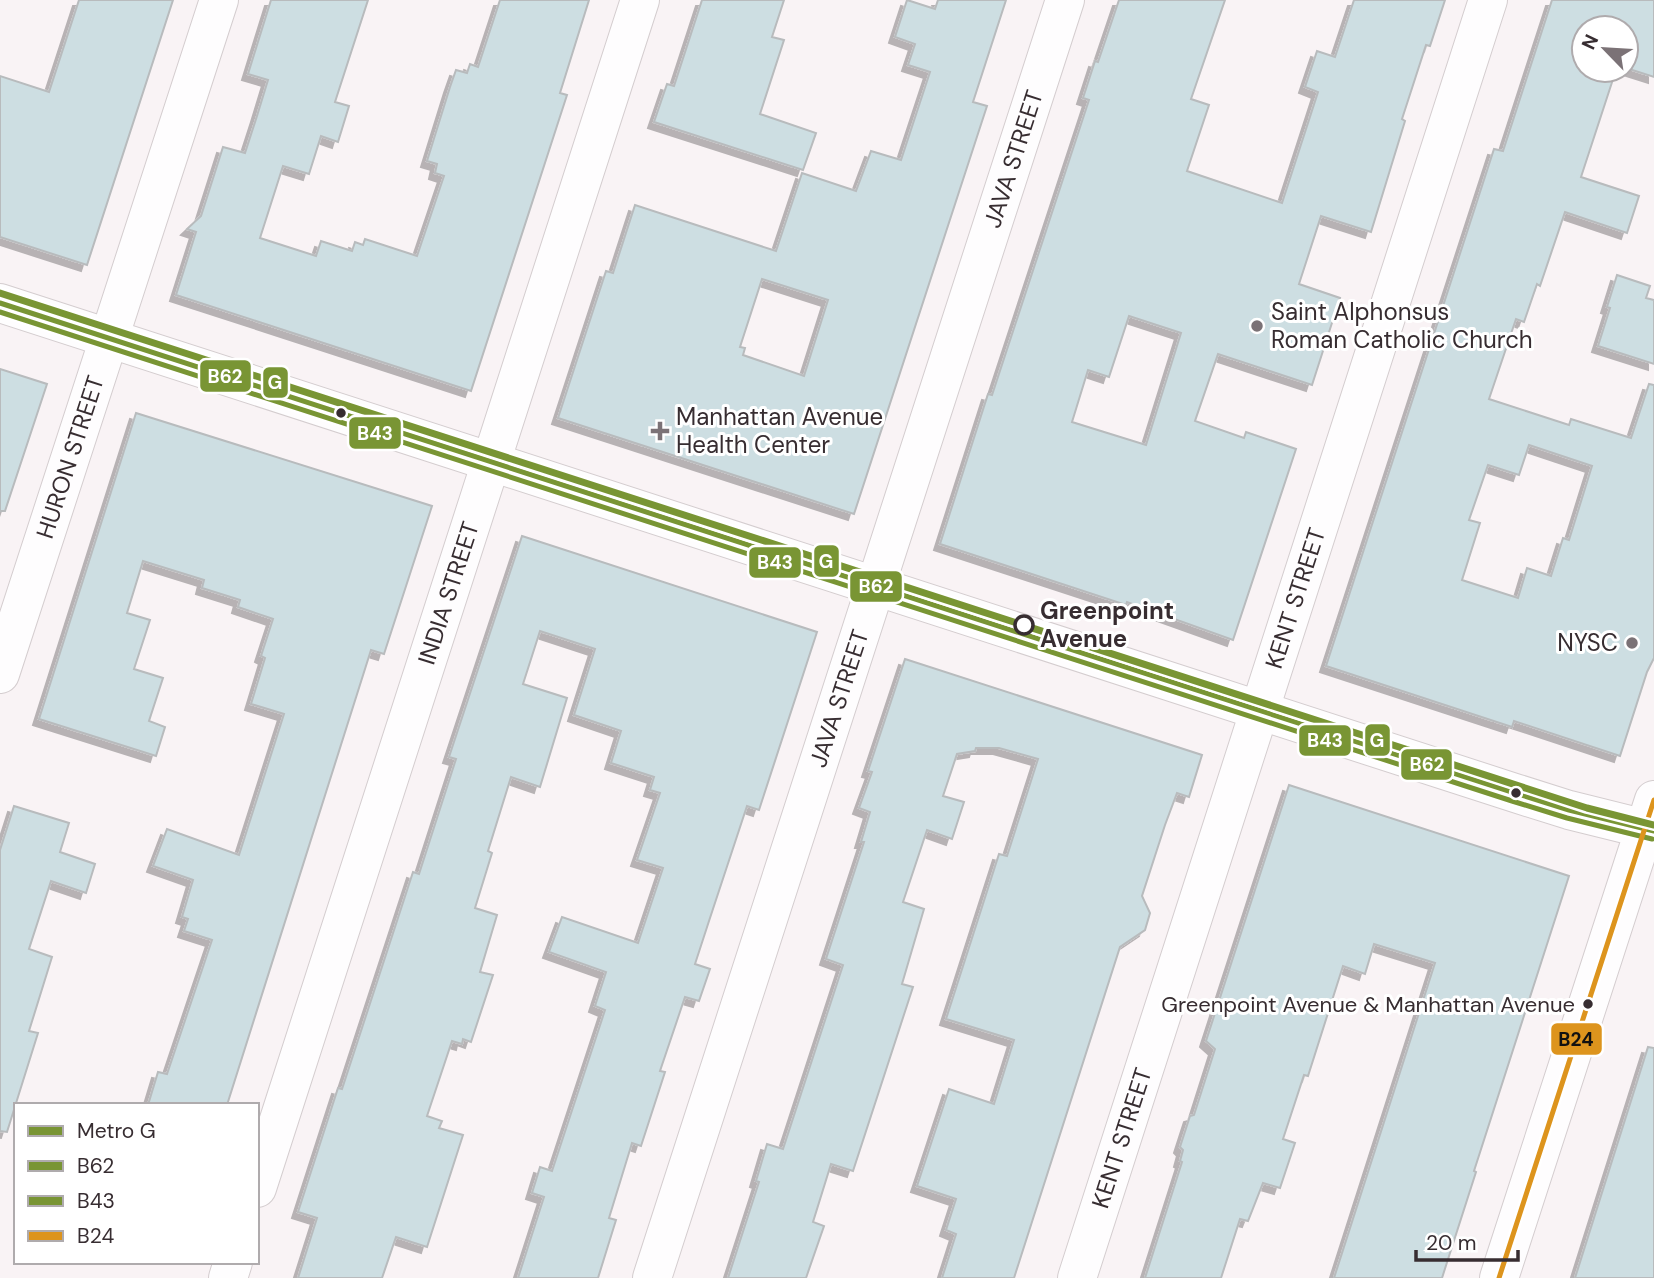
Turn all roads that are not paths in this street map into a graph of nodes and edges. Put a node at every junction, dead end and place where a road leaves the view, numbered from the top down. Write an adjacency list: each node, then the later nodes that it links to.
1 (219, 0): 6 (street, HURON STREET)
2 (640, 0): 7 (street, INDIA STREET)
3 (1065, 0): 8 (street, JAVA STREET)
4 (1488, 0): 10 (street, KENT STREET)
5 (0, 303): 6 (street)
6 (110, 338): 7 (street); 9 (street, HURON STREET)
7 (492, 461): 8 (street); 12 (street, INDIA STREET)
8 (874, 586): 10 (street); 13 (street, JAVA STREET)
9 (0, 674)
10 (1259, 710): 11 (street); 14 (street, KENT STREET)
11 (1651, 820): 15 (street)
12 (259, 1182)
13 (652, 1278)
14 (1077, 1278)
15 (1499, 1278)

